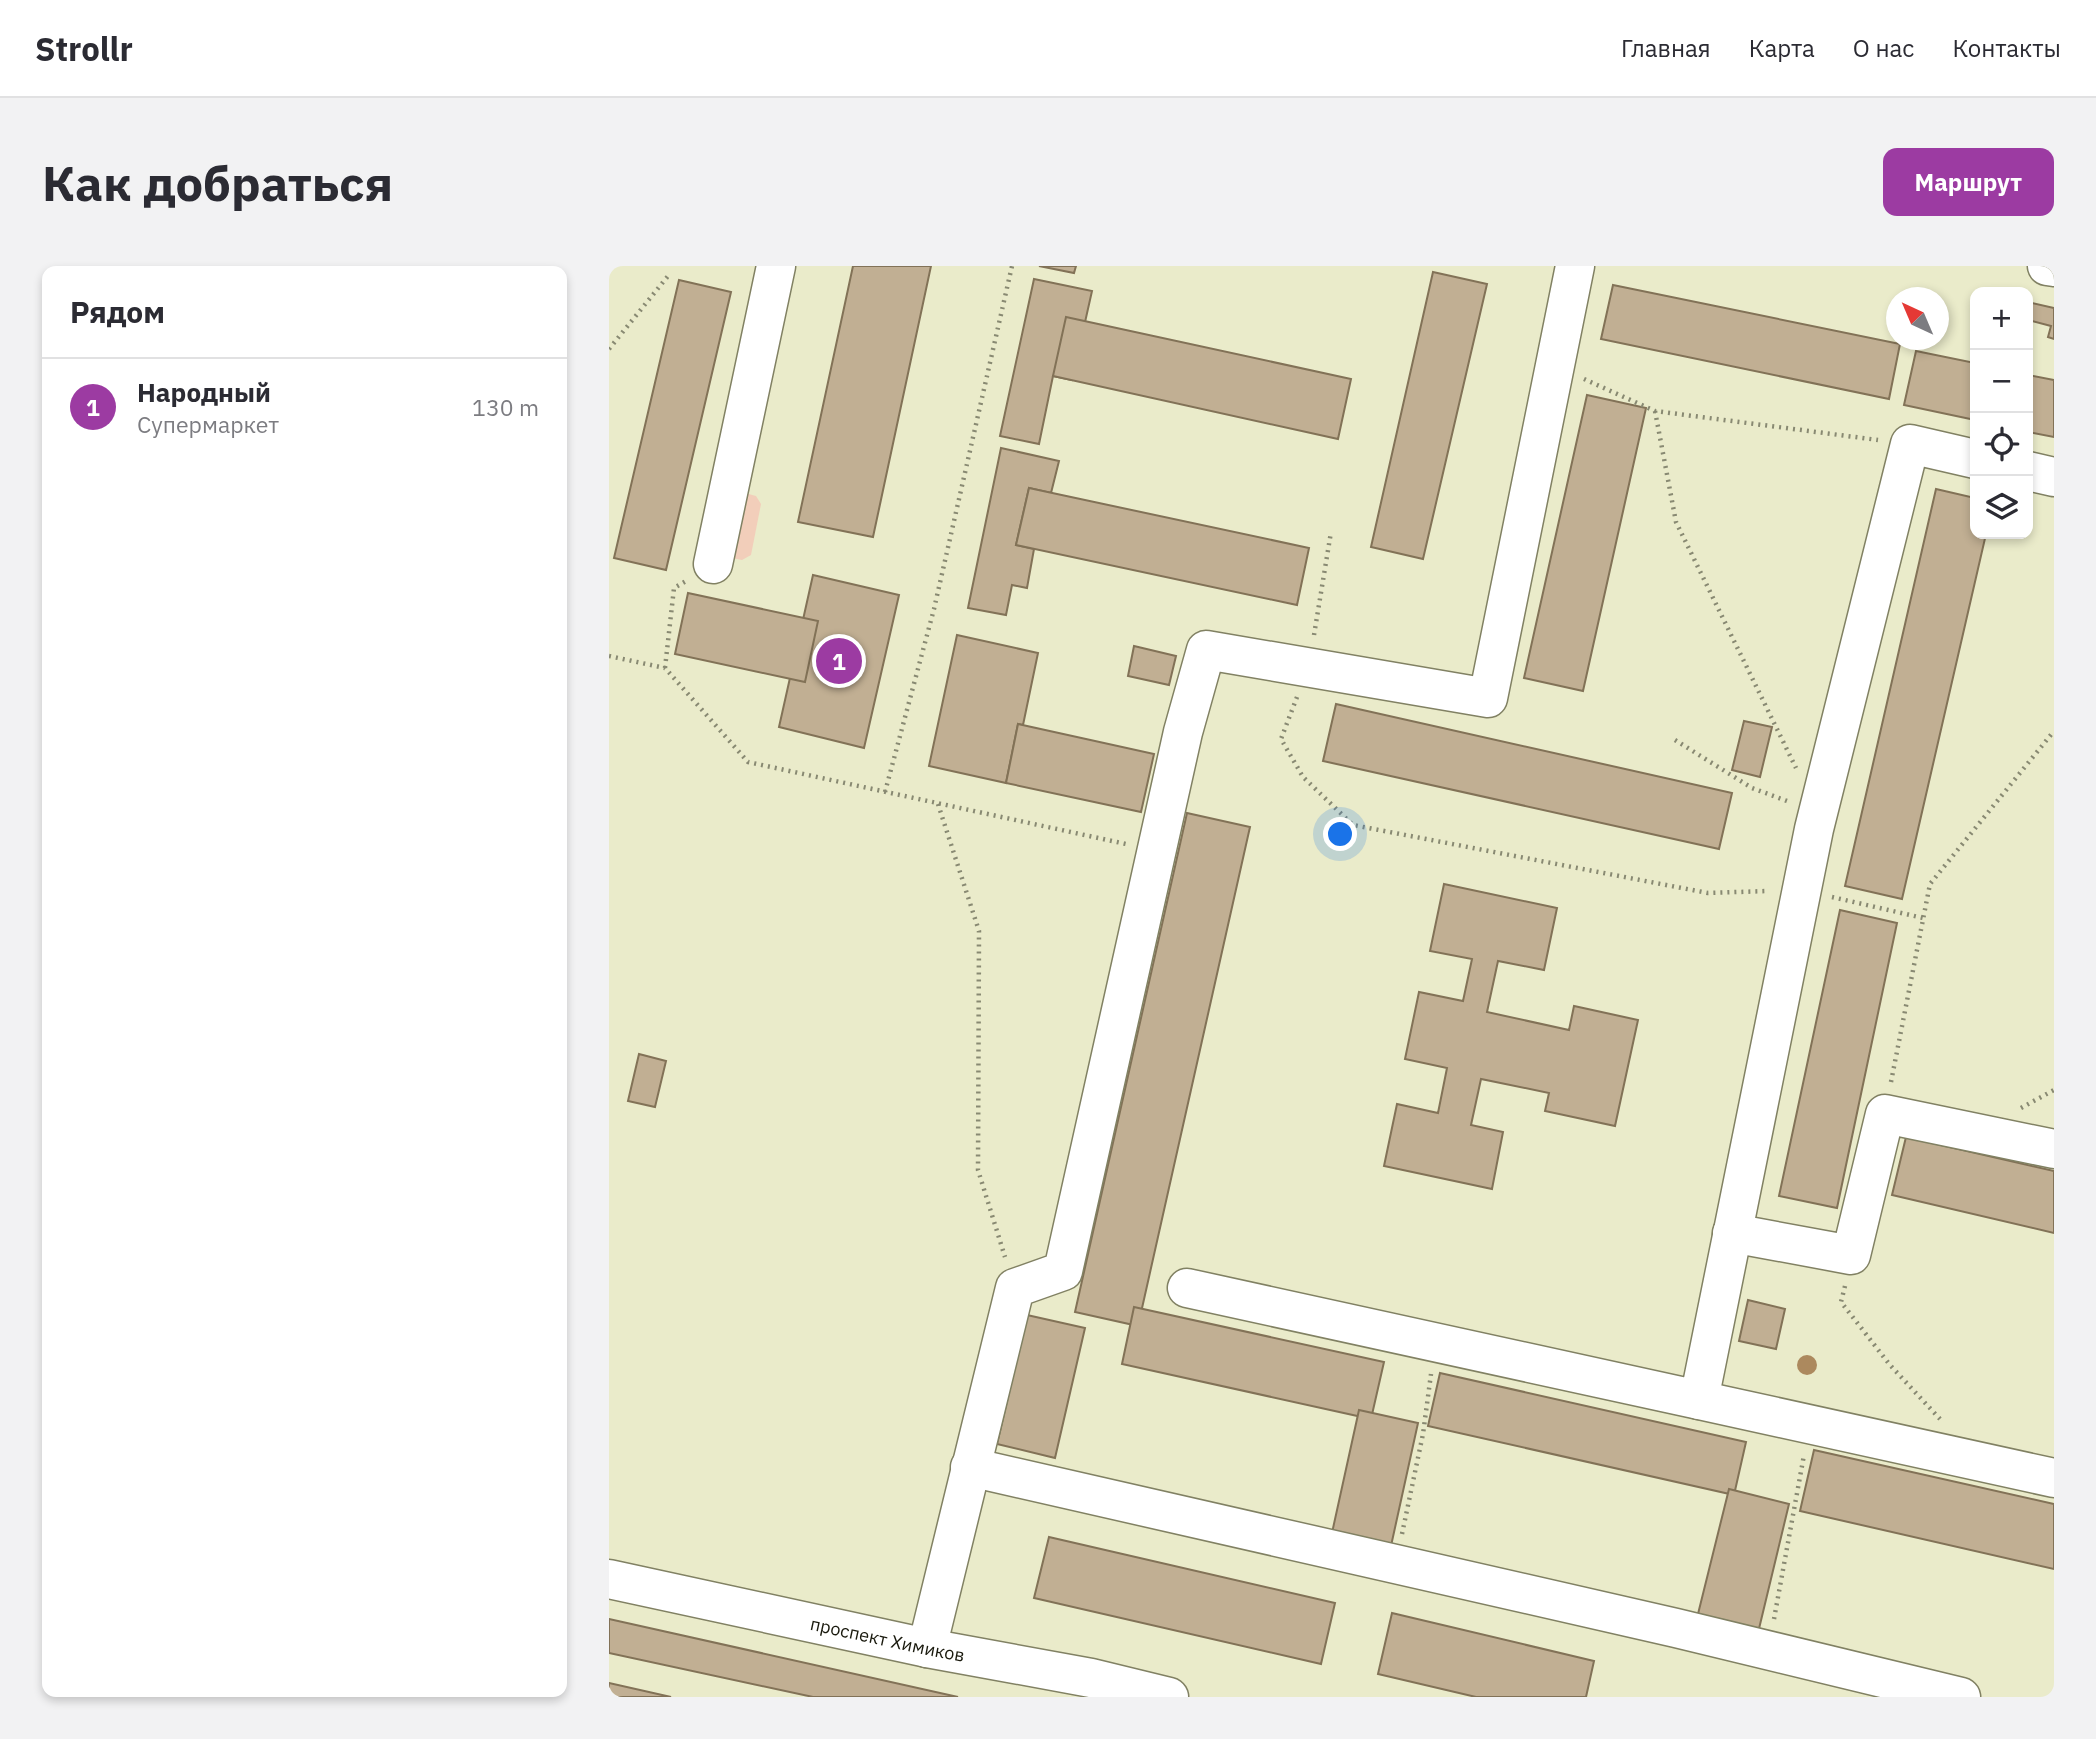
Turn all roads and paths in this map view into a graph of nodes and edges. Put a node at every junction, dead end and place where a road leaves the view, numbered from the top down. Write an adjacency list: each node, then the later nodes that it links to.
1 (776, 266): 15 (street)
2 (1011, 266): 21 (path)
3 (1574, 266): 8 (street)
4 (2047, 266): 5 (street)
5 (2054, 268)
6 (668, 276): 7 (path)
7 (609, 349)
8 (1555, 365): 9 (path); 17 (street)
9 (1655, 411): 10 (path); 23 (path)
10 (1910, 444): 11 (street); 23 (street)
11 (1970, 458)
12 (2033, 472): 13 (street)
13 (2054, 477)
14 (1331, 532): 17 (path)
15 (713, 564): 18 (path)
16 (609, 656): 18 (path)
17 (1308, 667): 24 (street); 25 (path)
18 (665, 668): 21 (path)
19 (2054, 731): 26 (path)
20 (1675, 740): 23 (path)
21 (885, 792): 22 (path)
22 (937, 803): 24 (path); 31 (path)
23 (1818, 813): 25 (street)
24 (1157, 851): 31 (street)
25 (1802, 890): 26 (path); 29 (street)
26 (1923, 918): 27 (path)
27 (1885, 1114): 28 (street); 30 (street)
28 (2054, 1149)
29 (1732, 1233): 30 (street); 34 (street)
30 (1851, 1255): 35 (path)
31 (1015, 1288): 37 (street)
32 (1187, 1288): 33 (street)
33 (1437, 1343): 34 (street); 39 (path)
34 (1699, 1399): 36 (street)
35 (1943, 1423)
36 (1810, 1424): 38 (street); 42 (path)
37 (970, 1467): 39 (street); 41 (street)
38 (2054, 1478)
39 (1396, 1566): 42 (street)
40 (609, 1579): 41 (street, проспект Химиков)
41 (927, 1648): 43 (street, проспект Химиков)
42 (1768, 1651): 44 (street)
43 (1169, 1697)
44 (1961, 1697)

